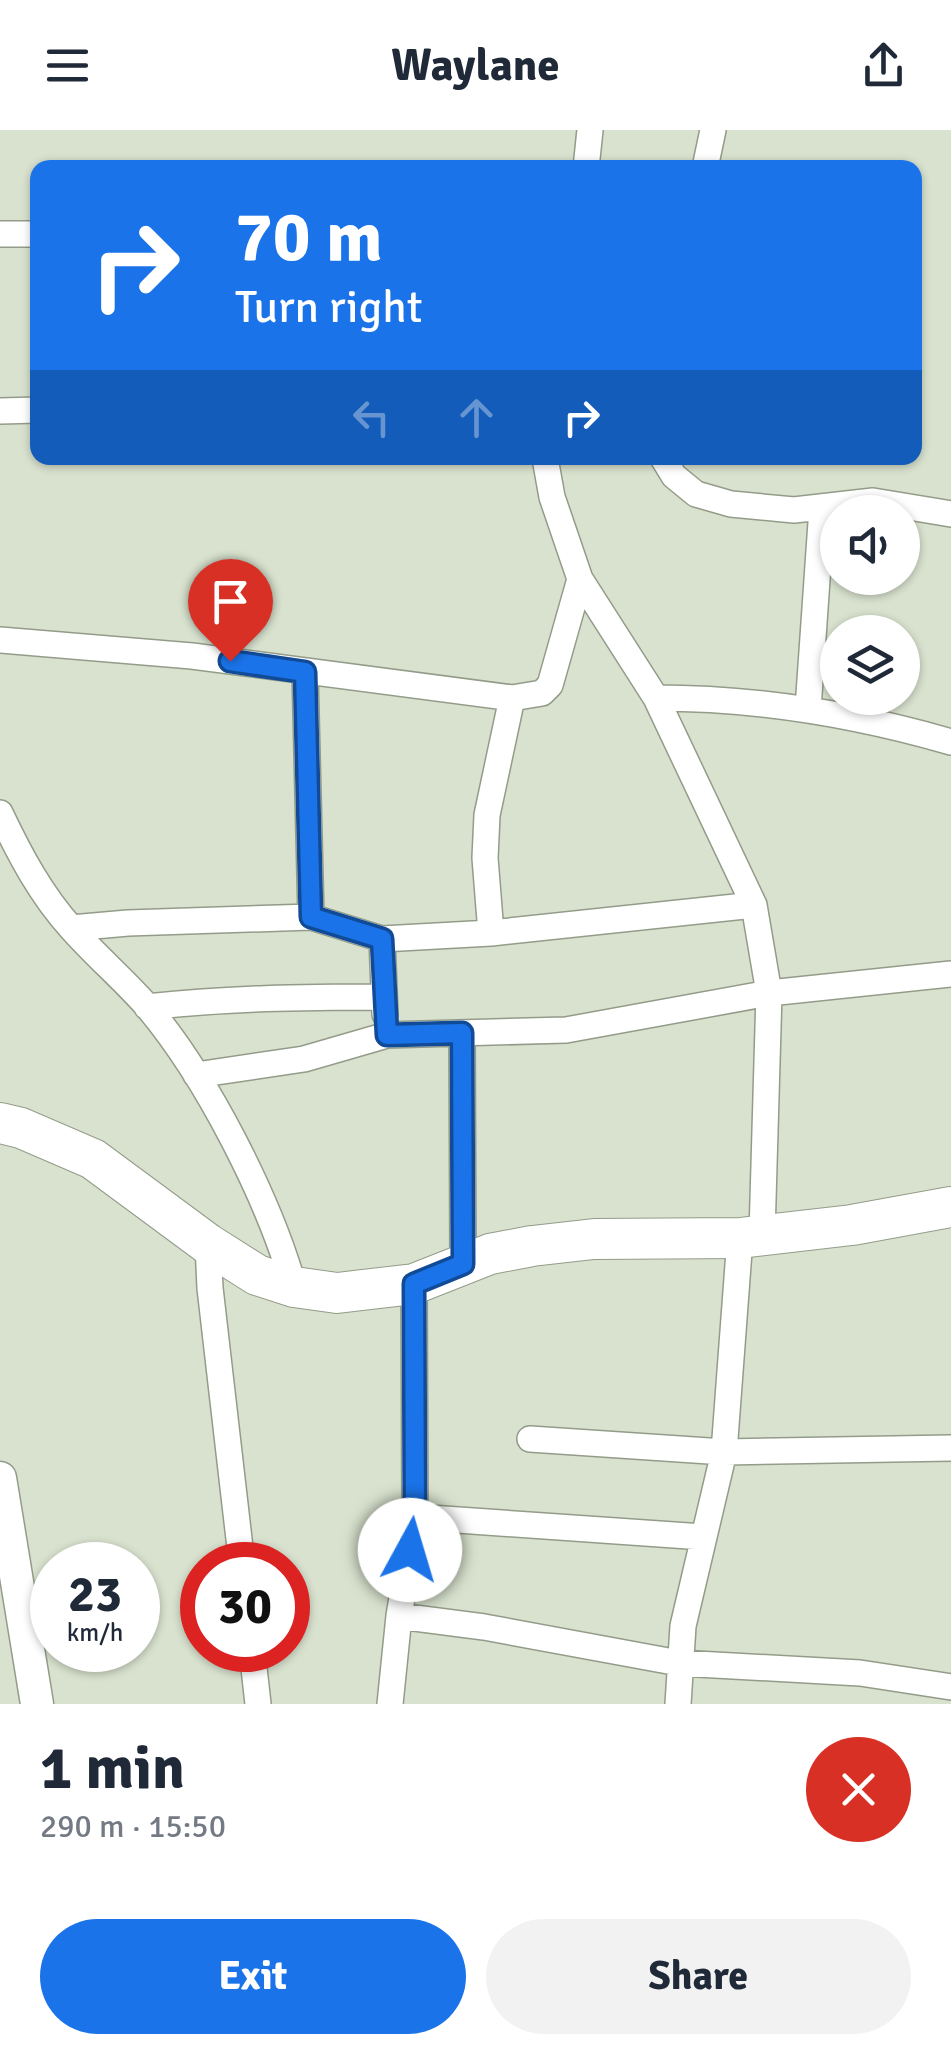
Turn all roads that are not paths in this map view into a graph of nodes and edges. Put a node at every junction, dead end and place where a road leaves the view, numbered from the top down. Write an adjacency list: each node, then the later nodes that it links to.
1 (590, 130): 3 (street)
2 (713, 130): 4 (street)
3 (587, 160)
4 (706, 160)
5 (0, 234): 6 (street)
6 (30, 234)
7 (30, 410): 8 (street)
8 (0, 411)
9 (545, 465): 15 (street)
10 (667, 465): 11 (street)
11 (820, 508)
12 (920, 509): 13 (street)
13 (951, 514)
14 (820, 537): 20 (street)
15 (580, 580): 18 (street); 19 (street)
16 (0, 640): 17 (street)
17 (305, 672): 18 (street); 24 (street)
18 (512, 698): 26 (street)
19 (656, 698): 20 (street); 23 (street)
20 (808, 709): 21 (street)
21 (951, 742)
22 (0, 814): 25 (street)
23 (754, 905): 26 (street); 29 (street)
24 (311, 917): 25 (street); 27 (street)
25 (70, 928): 31 (street)
26 (491, 933): 27 (street)
27 (382, 939): 30 (street)
28 (951, 974): 29 (street)
29 (769, 992): 32 (street); 37 (street)
30 (383, 998): 31 (street); 33 (street)
31 (148, 1007): 34 (street)
32 (462, 1033): 33 (street); 39 (street)
33 (387, 1035): 34 (street)
34 (196, 1076): 41 (street)
35 (0, 1123): 38 (main road)
36 (951, 1207): 37 (main road)
37 (751, 1236): 39 (main road); 44 (street)
38 (208, 1244): 41 (main road); 48 (street)
39 (463, 1264): 40 (main road)
40 (414, 1284): 41 (main road); 46 (street)
41 (294, 1287)
42 (530, 1440): 44 (street)
43 (951, 1448): 44 (street)
44 (724, 1452): 47 (street)
45 (0, 1478): 53 (street)
46 (415, 1517): 47 (street); 49 (street)
47 (703, 1537): 50 (street)
48 (239, 1542)
49 (399, 1616): 50 (street); 55 (street)
50 (679, 1664): 52 (street); 56 (street)
51 (254, 1672): 54 (street)
52 (951, 1688)
53 (37, 1704)
54 (258, 1704)
55 (390, 1704)
56 (678, 1704)

